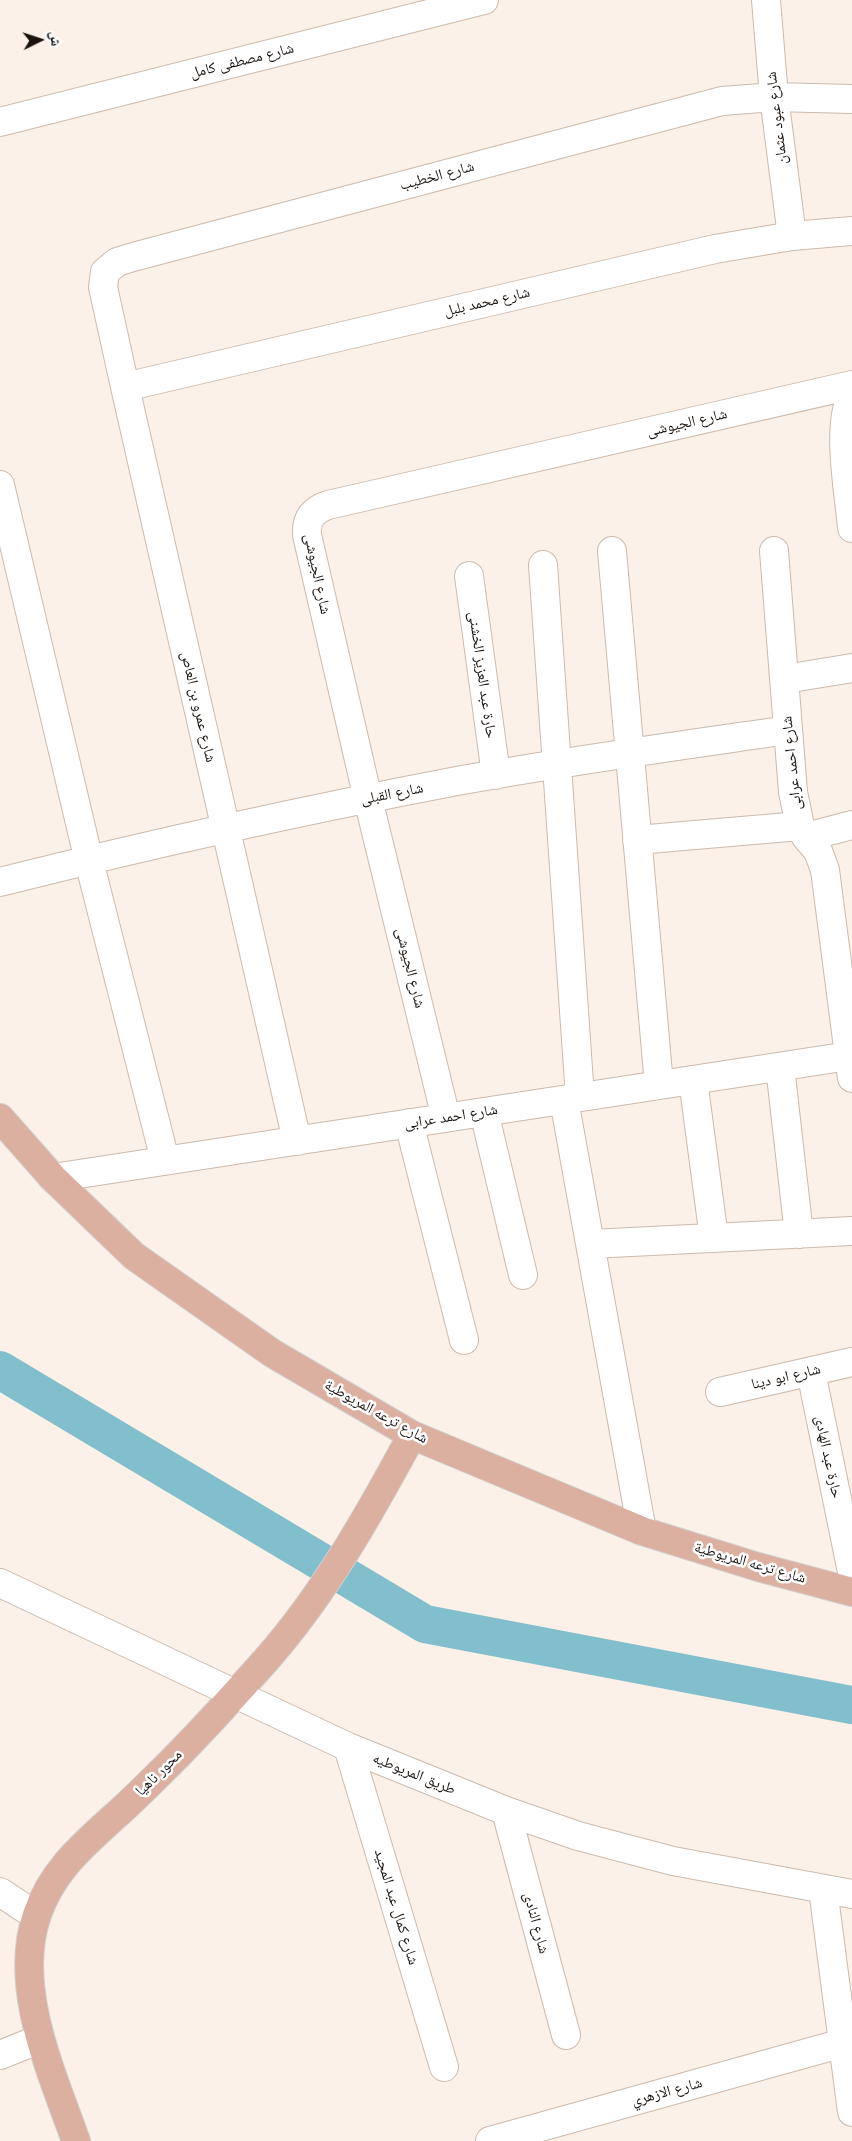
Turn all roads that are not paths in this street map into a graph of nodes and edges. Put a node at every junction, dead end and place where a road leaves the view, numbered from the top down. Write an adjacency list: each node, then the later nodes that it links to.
1 (484, 0): 5 (street, شارع مصطفى كامل)
2 (766, 0): 3 (street, شارع عبود عثمان)
3 (774, 97): 4 (street, شارع الخطيب); 7 (street, شارع عبود عثمان); 8 (street, شارع الخطيب)
4 (852, 99)
5 (0, 122)
6 (852, 231): 7 (street, شارع محمد بلبل)
7 (792, 236): 10 (street, شارع محمد بلبل)
8 (106, 272): 10 (street, شارع عمرو بن العاص)
9 (852, 385): 25 (street, شارع الجيوشى)
10 (125, 387): 27 (street, شارع عمرو بن العاص)
11 (852, 395): 12 (street)
12 (849, 462): 14 (street)
13 (0, 485): 30 (street)
14 (852, 528)
15 (612, 551): 22 (street)
16 (774, 551): 20 (street, شارع احمد عرابى)
17 (542, 565): 23 (street)
18 (469, 576): 24 (street, حارة عبد العزيز الخشنى)
19 (852, 668): 20 (street)
20 (785, 679): 21 (street, شارع احمد عرابى)
21 (788, 730): 22 (street, شارع القبلى); 28 (street, شارع احمد عرابى)
22 (630, 753): 23 (street, شارع القبلى); 29 (street)
23 (556, 765): 24 (street, شارع القبلى); 37 (street)
24 (496, 775): 25 (street, شارع القبلى)
25 (368, 799): 27 (street, شارع القبلى); 40 (street, شارع الجيوشى)
26 (852, 825): 28 (street)
27 (225, 828): 30 (street, شارع القبلى); 42 (street, شارع عمرو بن العاص)
28 (803, 831): 29 (street); 32 (street, شارع احمد عرابى)
29 (637, 840): 36 (street)
30 (89, 861): 31 (street, شارع القبلى); 43 (street)
31 (0, 882)
32 (844, 952): 34 (street, شارع احمد عرابى)
33 (780, 1067): 34 (street, شارع احمد عرابى); 35 (street, شارع احمد عرابى); 46 (street)
34 (851, 1067)
35 (694, 1080): 36 (street, شارع احمد عرابى); 47 (street)
36 (659, 1085): 37 (street, شارع احمد عرابى)
37 (572, 1099): 38 (street, شارع احمد عرابى); 48 (street)
38 (484, 1112): 40 (street, شارع احمد عرابى); 49 (street)
39 (0, 1118): 44 (main road, شارع ترعه المريوطية)
40 (446, 1118): 41 (street, شارع احمد عرابى)
41 (409, 1123): 42 (street, شارع احمد عرابى); 50 (street)
42 (297, 1141): 43 (street, شارع احمد عرابى)
43 (164, 1160): 44 (street, شارع احمد عرابى)
44 (53, 1178): 54 (main road, شارع ترعه المريوطية)
45 (852, 1231): 46 (street)
46 (799, 1234): 47 (street)
47 (714, 1238): 48 (street)
48 (591, 1244): 55 (street)
49 (523, 1275)
50 (464, 1340)
51 (852, 1362): 52 (street, شارع ابو دينا)
52 (811, 1372): 53 (street, شارع ابو دينا); 56 (street, حارة عبد الهادى)
53 (720, 1392)
54 (412, 1435): 55 (main road, شارع ترعه المريوطية); 59 (main road, محور ناهيا)
55 (642, 1531): 58 (main road, شارع ترعه المريوطية)
56 (852, 1572)
57 (0, 1583): 59 (street, طريق المريوطيه)
58 (852, 1592)
59 (235, 1694): 60 (street, طريق المريوطيه); 65 (main road, محور ناهيا)
60 (348, 1747): 61 (street, طريق المريوطيه); 70 (street, شارع كمال عبد المجيد)
61 (506, 1811): 62 (street, طريق المريوطيه); 66 (street, شارع النادى)
62 (823, 1889): 64 (street, طريق المريوطيه); 68 (street)
63 (0, 1892): 65 (street)
64 (852, 1894)
65 (36, 1916): 67 (main road, محور ناهيا)
66 (566, 2035)
67 (40, 2039): 69 (street); 72 (main road, محور ناهيا)
68 (843, 2043): 71 (street); 73 (street, شارع الازهري)
69 (0, 2055)
70 (444, 2067)
71 (852, 2112)
72 (76, 2141)
73 (490, 2141)

